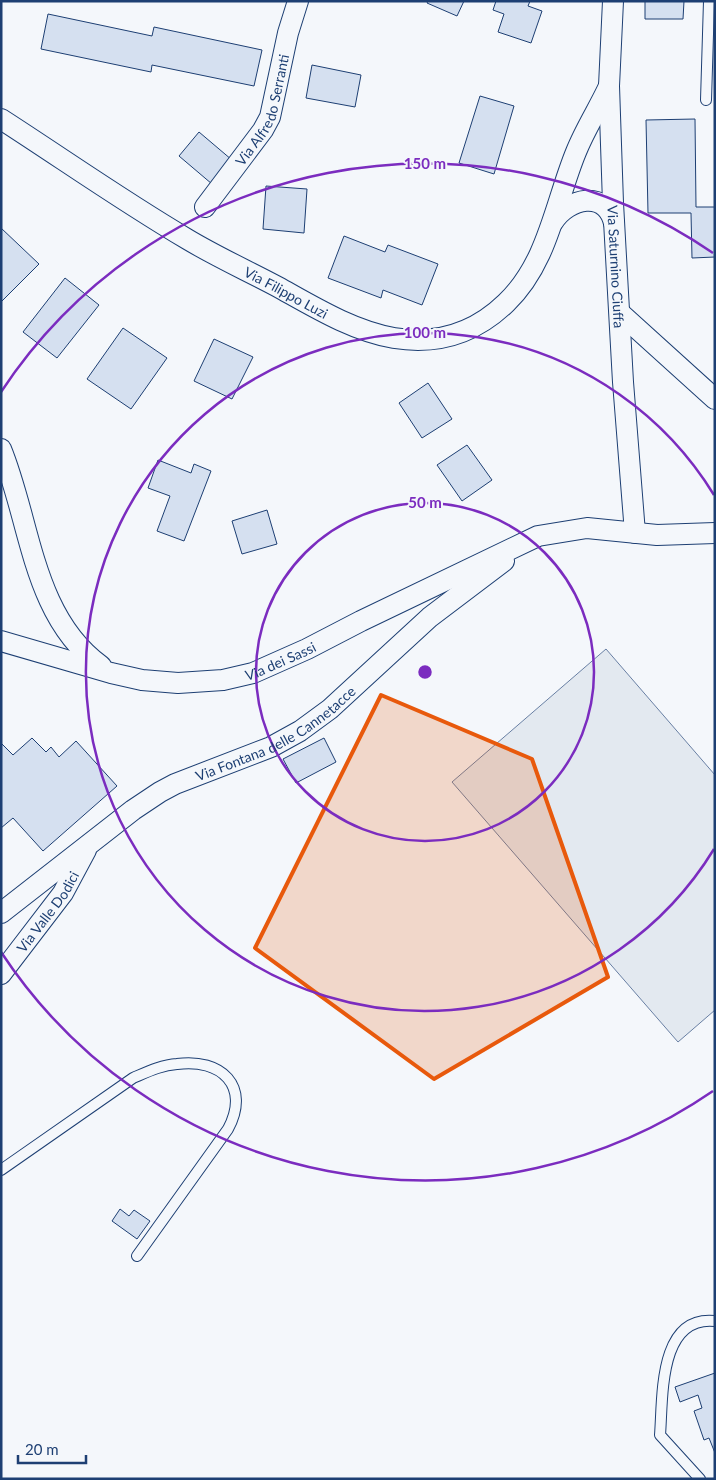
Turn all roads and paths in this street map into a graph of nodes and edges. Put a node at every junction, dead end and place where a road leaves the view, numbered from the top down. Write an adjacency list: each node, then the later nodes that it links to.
1 (298, 1): 7 (street, Via Alfredo Serranti)
2 (613, 1): 4 (street, Via Saturnino Ciuffa)
3 (709, 1): 5 (lane)
4 (609, 86): 8 (street, Via Filippo Luzi); 9 (street, Via Saturnino Ciuffa)
5 (706, 100)
6 (1, 119): 8 (street, Via Filippo Luzi)
7 (205, 207)
8 (552, 224): 9 (street, Via Filippo Luzi)
9 (615, 227): 10 (street, Via Saturnino Ciuffa)
10 (621, 314): 11 (street); 13 (street, Via Saturnino Ciuffa)
11 (715, 400)
12 (1, 448): 17 (street)
13 (635, 533): 14 (street); 15 (street)
14 (715, 533)
15 (538, 536): 17 (street, Via dei Sassi); 18 (street, Via Fontana delle Cannetacce)
16 (1, 641): 17 (street, Via dei Sassi)
17 (111, 673)
18 (87, 846): 19 (street, Via Fontana delle Cannetacce); 20 (street, Via Valle Dodici)
19 (1, 913)
20 (1, 974)
21 (1, 1170): 22 (lane)
22 (137, 1256)
23 (715, 1321): 24 (lane)
24 (700, 1479)

